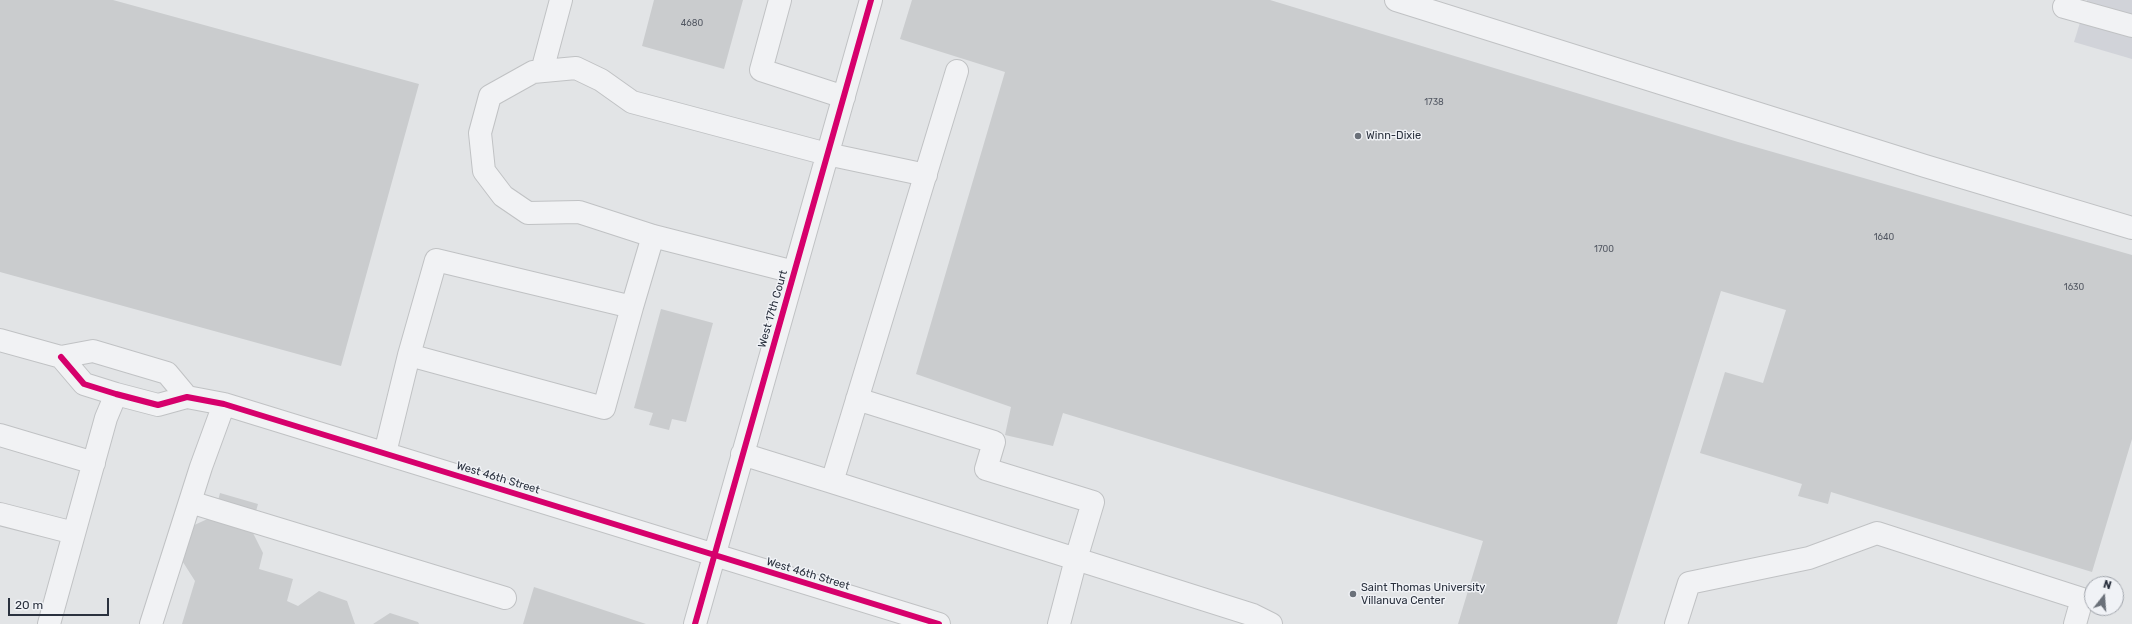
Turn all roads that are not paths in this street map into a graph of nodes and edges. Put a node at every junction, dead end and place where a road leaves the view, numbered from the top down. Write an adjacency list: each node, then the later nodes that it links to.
1 (561, 0): 7 (street)
2 (780, 0): 9 (street)
3 (871, 0): 9 (street, West 17th Court)
4 (1396, 0): 12 (street)
5 (2064, 7): 6 (street)
6 (2132, 26)
7 (542, 71): 10 (street); 13 (street)
8 (957, 71): 11 (street)
9 (844, 97): 10 (street, West 17th Court)
10 (827, 154): 11 (street); 14 (street, West 17th Court)
11 (926, 175): 21 (street)
12 (2132, 228)
13 (653, 236): 14 (street); 15 (street)
14 (794, 272): 25 (street, West 17th Court)
15 (632, 307): 17 (street); 17 (street)
16 (0, 340): 18 (street)
17 (409, 355): 24 (street)
18 (61, 357): 19 (street, West 46th Street); 20 (street)
19 (116, 394): 20 (street, West 46th Street); 26 (street)
20 (187, 397): 22 (street, West 46th Street)
21 (857, 399): 27 (street); 32 (street)
22 (224, 404): 24 (street, West 46th Street); 28 (street)
23 (0, 435): 26 (street)
24 (385, 453): 31 (street, West 46th Street)
25 (742, 454): 27 (street); 31 (street, West 17th Court)
26 (94, 463): 30 (street)
27 (832, 482): 32 (street)
28 (190, 502): 33 (street); 36 (street)
29 (0, 514): 30 (street)
30 (74, 533): 35 (street)
31 (713, 556): 34 (street, West 46th Street); 37 (street, West 17th Court)
32 (1076, 559): 38 (street); 39 (street)
33 (505, 598)
34 (934, 623)
35 (49, 624)
36 (151, 624)
37 (695, 624)
38 (1059, 624)
39 (1271, 624)
40 (1676, 624): 41 (street)
41 (2075, 624)

